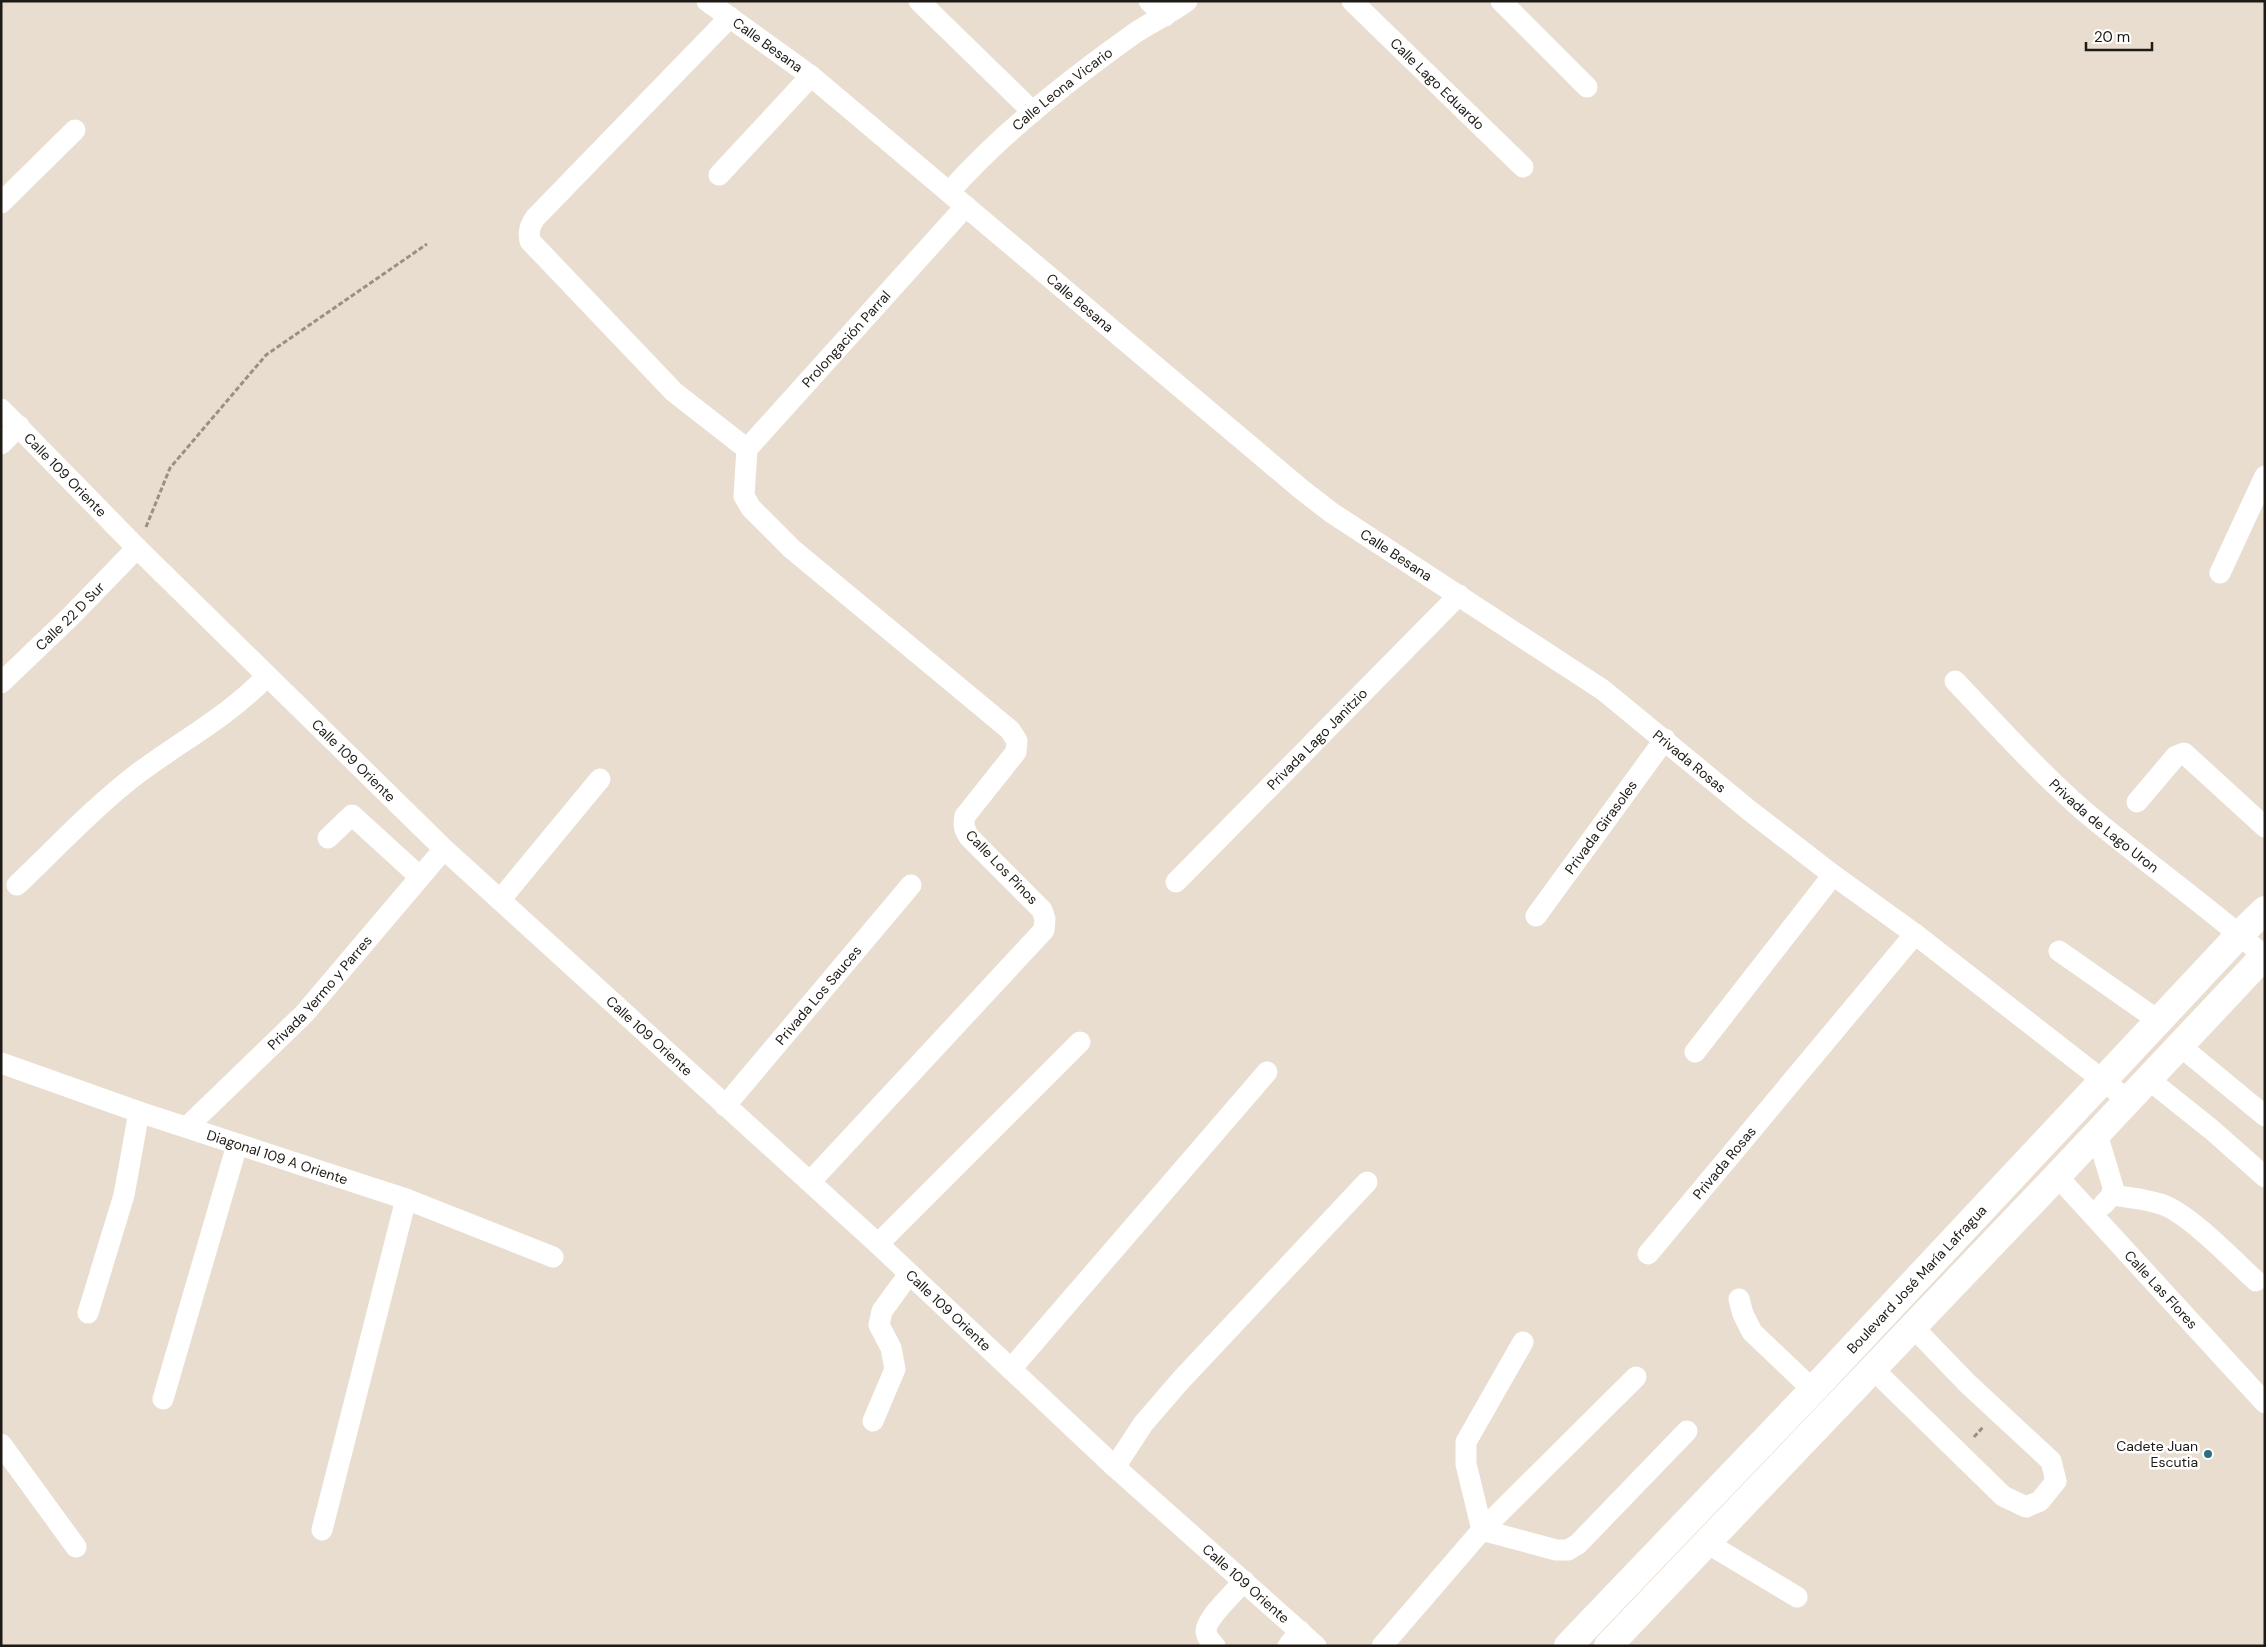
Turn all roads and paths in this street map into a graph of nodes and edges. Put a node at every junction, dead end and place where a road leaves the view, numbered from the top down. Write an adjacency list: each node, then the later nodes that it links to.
1 (707, 1): 8 (street, Calle Besana)
2 (919, 1): 11 (street)
3 (1149, 1): 7 (street)
4 (1186, 1): 7 (street, Calle Leona Vicario)
5 (1352, 1): 13 (street, Calle Lago Eduardo)
6 (1501, 1): 10 (street)
7 (1165, 16): 11 (street, Calle Leona Vicario)
8 (730, 17): 9 (street, Calle Besana); 22 (street)
9 (811, 76): 14 (street); 15 (street, Calle Besana)
10 (1587, 86)
11 (1033, 112): 15 (street, Calle Leona Vicario)
12 (75, 130): 16 (street)
13 (1523, 167)
14 (719, 175)
15 (950, 191): 17 (street, Calle Besana)
16 (1, 203)
17 (966, 206): 22 (street, Prolongación Parral); 26 (street, Calle Besana)
18 (428, 244): 24 (path)
19 (1, 409): 20 (street, Calle 109 Oriente)
20 (19, 426): 21 (street); 24 (street, Calle 109 Oriente)
21 (1, 444)
22 (747, 449): 65 (street, Calle Los Pinos)
23 (2265, 476): 25 (street)
24 (137, 548): 27 (street, Calle 109 Oriente); 29 (street, Calle 22 D Sur)
25 (2220, 573)
26 (1459, 595): 30 (street, Privada Rosas); 38 (street, Privada Lago Janitzio)
27 (267, 676): 35 (street, Calle 109 Oriente); 39 (street)
28 (1955, 680): 45 (street, Privada de Lago Uron)
29 (1, 683)
30 (1665, 739): 36 (street, Privada Rosas); 43 (street, Privada Girasoles)
31 (600, 779): 41 (street)
32 (2137, 802): 33 (street)
33 (2265, 827)
34 (328, 838): 37 (street)
35 (444, 849): 37 (street, Privada Yermo y Parres); 41 (street, Calle 109 Oriente)
36 (1833, 875): 44 (street, Privada Rosas); 51 (street)
37 (420, 876): 60 (street, Privada Yermo y Parres)
38 (1176, 882)
39 (18, 885)
40 (911, 885): 57 (street, Privada Los Sauces)
41 (500, 900): 57 (street, Calle 109 Oriente)
42 (2265, 910): 45 (main road, Boulevard José María Lafragua)
43 (1536, 916)
44 (1915, 934): 55 (street, Privada Rosas); 71 (street, Privada Rosas)
45 (2240, 934): 47 (street, Privada de Lago Uron); 48 (main road, Boulevard José María Lafragua)
46 (2059, 951): 48 (street)
47 (2264, 956): 50 (main road, Boulevard José María Lafragua)
48 (2159, 1020): 55 (main road, Boulevard José María Lafragua)
49 (1080, 1042): 70 (street)
50 (2179, 1045): 54 (main road, Boulevard José María Lafragua); 59 (street)
51 (1695, 1052)
52 (1, 1063): 58 (street, Diagonal 109 A Oriente)
53 (1266, 1072): 79 (street)
54 (2147, 1078): 56 (main road, Boulevard José María Lafragua); 64 (street)
55 (2104, 1081): 56 (street, Privada Rosas); 82 (main road, Boulevard José María Lafragua)
56 (2128, 1100): 61 (main road, Boulevard José María Lafragua)
57 (725, 1106): 65 (street, Calle 109 Oriente)
58 (139, 1112): 60 (street, Diagonal 109 A Oriente); 76 (street)
59 (2265, 1116)
60 (187, 1127): 62 (street, Diagonal 109 A Oriente)
61 (2097, 1134): 63 (main road, Boulevard José María Lafragua); 67 (street)
62 (237, 1145): 68 (street, Diagonal 109 A Oriente); 83 (street)
63 (2057, 1176): 69 (street, Calle Las Flores); 77 (main road, Boulevard José María Lafragua)
64 (2265, 1177)
65 (810, 1182): 70 (street, Calle 109 Oriente)
66 (1367, 1182): 90 (street)
67 (2112, 1195): 69 (street); 74 (street)
68 (406, 1199): 72 (street, Diagonal 109 A Oriente); 91 (street)
69 (2089, 1210): 84 (street, Calle Las Flores)
70 (878, 1244): 73 (street, Calle 109 Oriente)
71 (1648, 1254)
72 (552, 1257)
73 (909, 1274): 79 (street, Calle 109 Oriente); 86 (street)
74 (2256, 1280)
75 (1739, 1299): 82 (street)
76 (88, 1312)
77 (1913, 1327): 80 (main road, Boulevard José María Lafragua); 85 (street)
78 (1523, 1342): 92 (street)
79 (1011, 1369): 90 (street, Calle 109 Oriente)
80 (1873, 1369): 89 (street); 93 (main road, Boulevard José María Lafragua)
81 (1636, 1377): 92 (street)
82 (1814, 1390): 101 (main road, Boulevard José María Lafragua)
83 (163, 1399)
84 (2265, 1403)
85 (1996, 1411): 89 (path); 89 (street)
86 (873, 1421)
87 (1687, 1431): 92 (street)
88 (1, 1444): 94 (street)
89 (1959, 1454)
90 (1115, 1467): 95 (street, Calle 109 Oriente)
91 (322, 1530)
92 (1482, 1530): 100 (street)
93 (1707, 1542): 96 (street); 102 (main road, Boulevard José María Lafragua)
94 (76, 1547)
95 (1244, 1581): 97 (street, Calle 109 Oriente); 98 (street)
96 (1797, 1597)
97 (1294, 1638): 99 (street, Calle 109 Oriente)
98 (1215, 1646)
99 (1316, 1646)
100 (1382, 1646)
101 (1568, 1646)
102 (1608, 1646)

